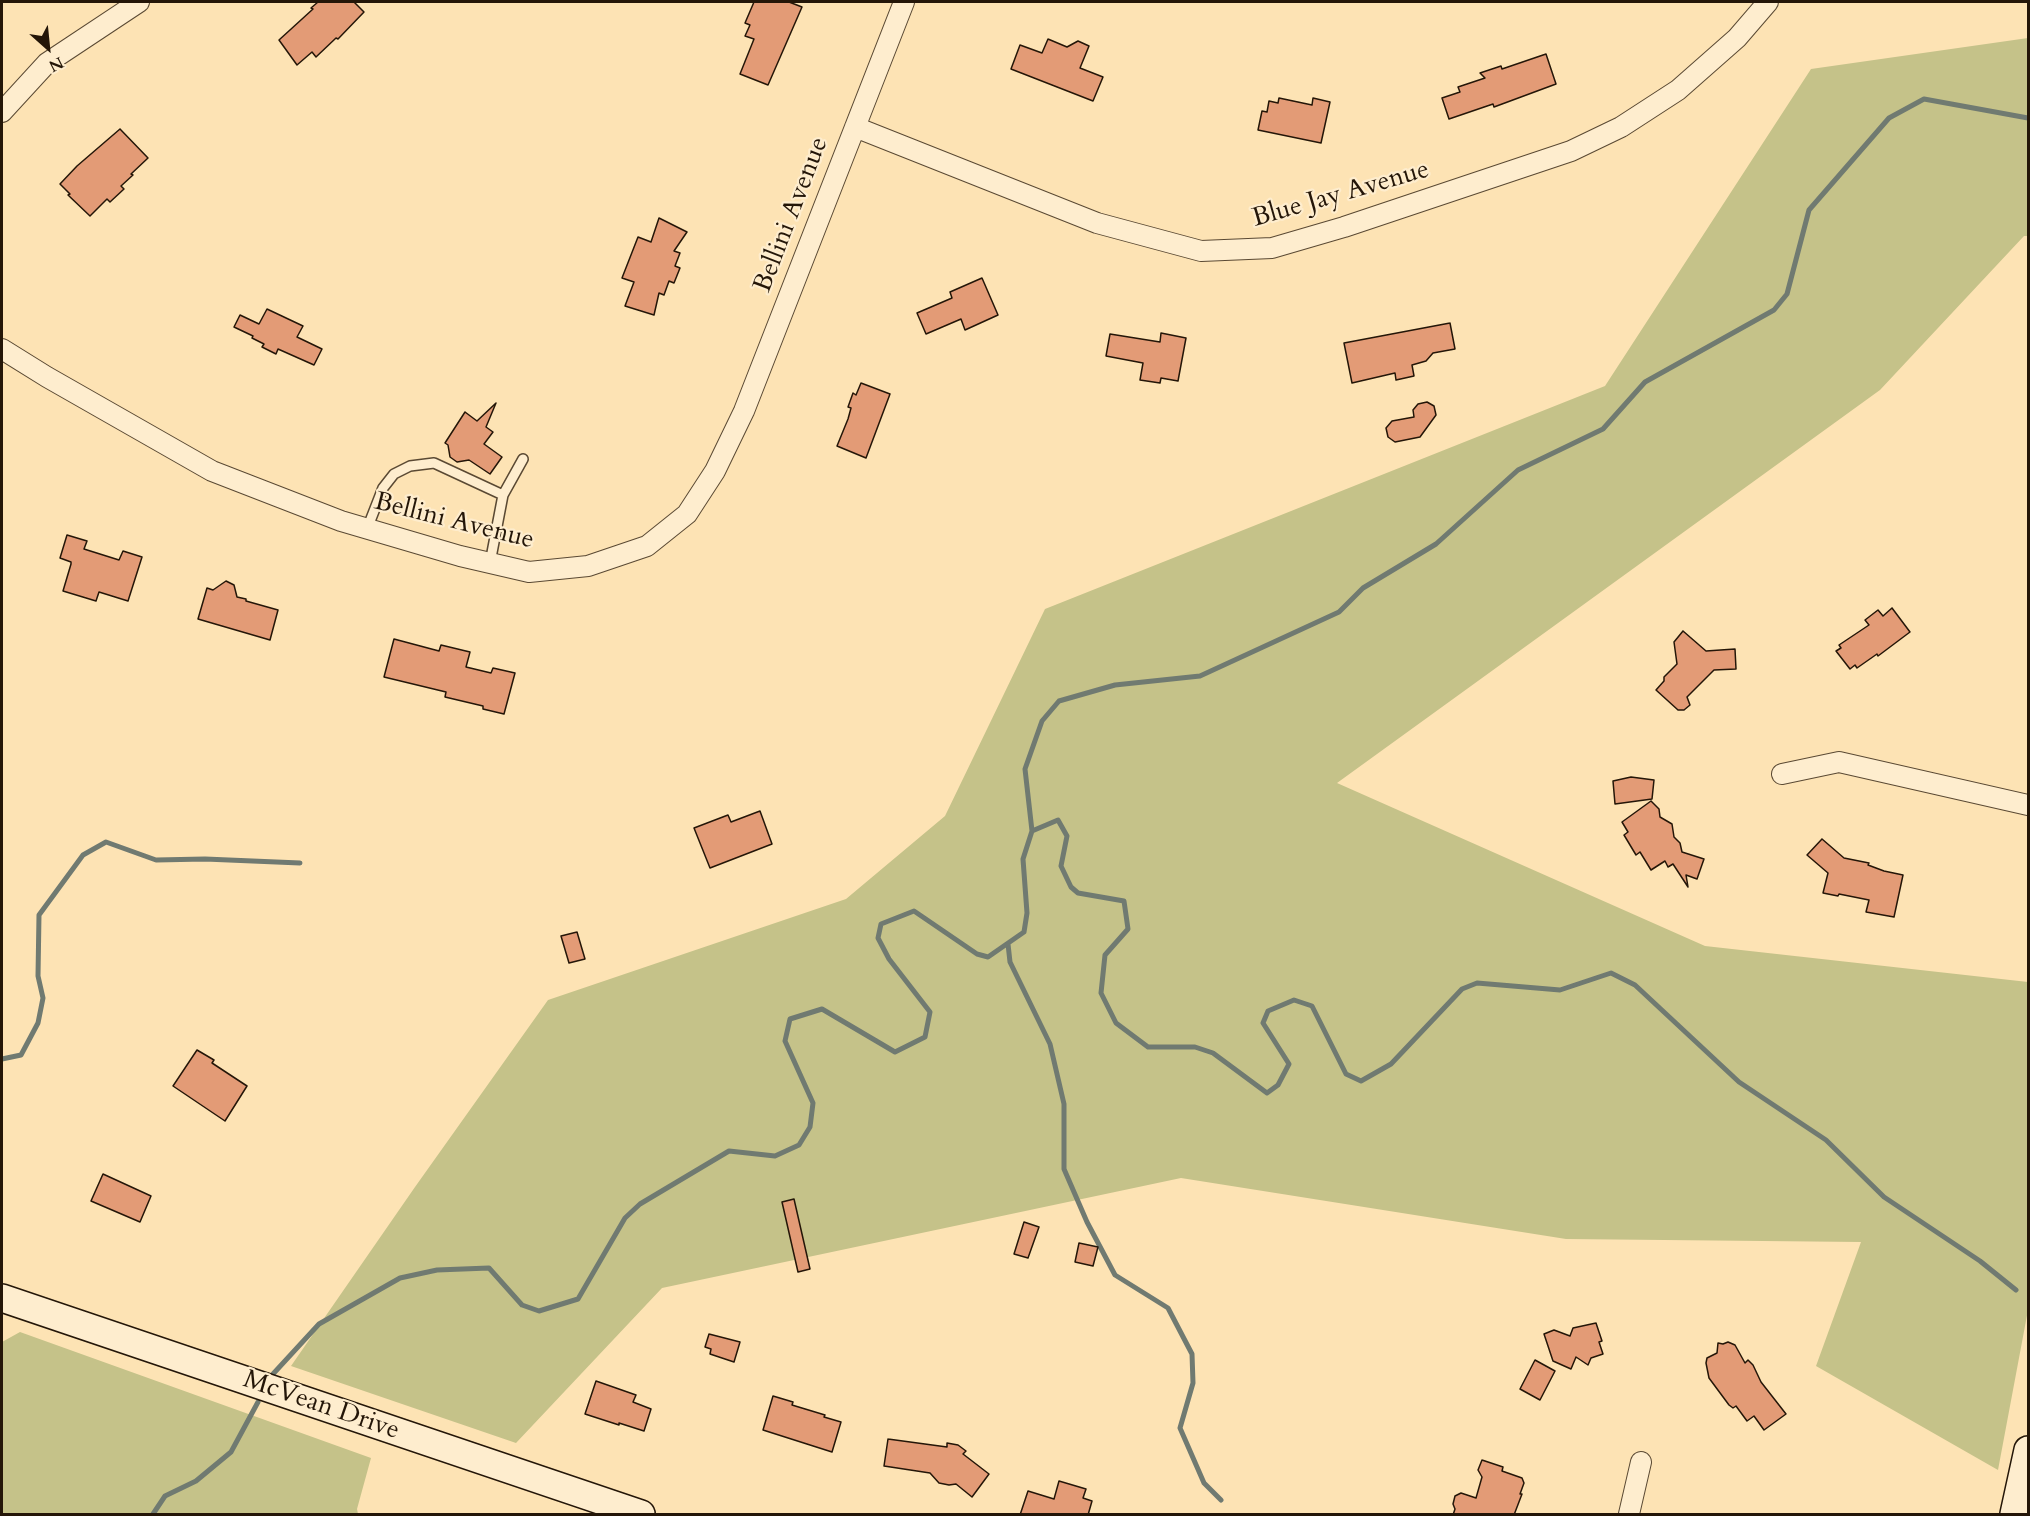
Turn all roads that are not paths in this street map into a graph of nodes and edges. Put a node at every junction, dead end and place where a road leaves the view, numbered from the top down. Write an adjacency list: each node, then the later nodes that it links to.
1 (139, 2): 4 (street)
2 (904, 2): 5 (street, Bellini Avenue)
3 (1768, 2): 5 (street, Blue Jay Avenue)
4 (2, 112)
5 (855, 127): 10 (street, Bellini Avenue)
6 (2, 349): 9 (street, Bellini Avenue)
7 (523, 459): 8 (lane)
8 (503, 495): 9 (lane); 10 (lane)
9 (367, 529): 10 (street, Bellini Avenue)
10 (490, 563)
11 (1782, 774): 12 (street)
12 (2028, 805)
13 (2, 1298): 16 (main road, McVean Drive)
14 (2028, 1450): 18 (main road)
15 (1641, 1462): 17 (street)
16 (641, 1515)
17 (1629, 1515)
18 (2014, 1515)

